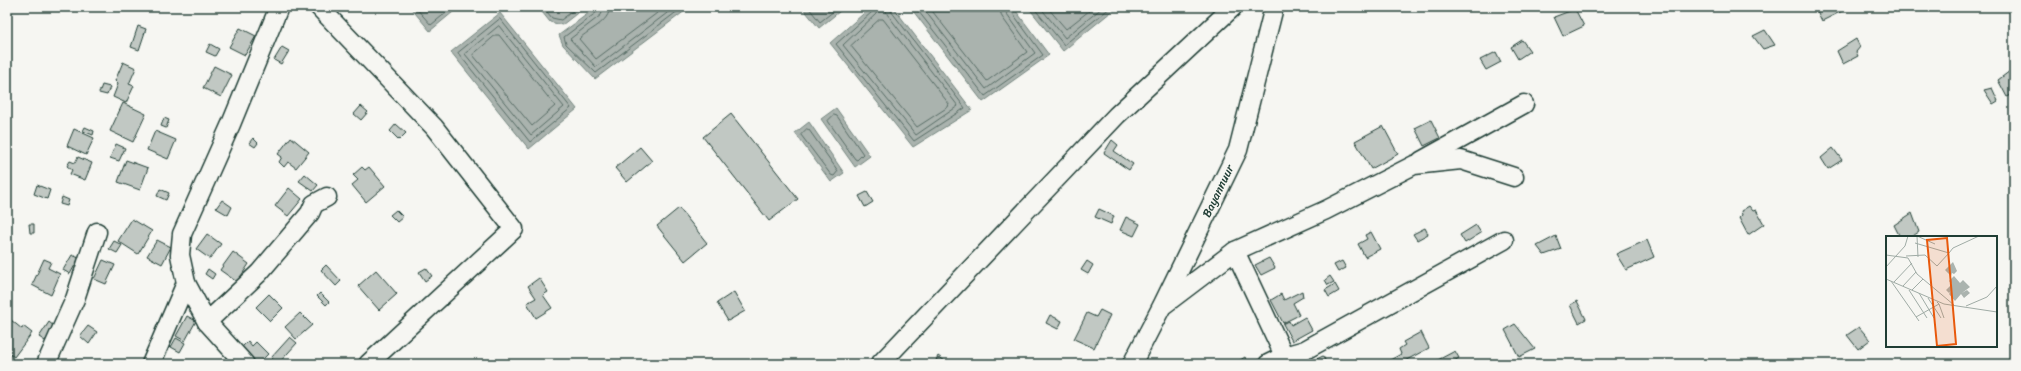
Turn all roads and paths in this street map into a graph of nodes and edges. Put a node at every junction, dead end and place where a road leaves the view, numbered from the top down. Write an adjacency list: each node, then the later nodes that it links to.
1 (279, 7): 12 (street)
2 (319, 7): 19 (street)
3 (1233, 7): 20 (street)
4 (1274, 7): 13 (street, Bayannuur)
5 (1524, 104): 6 (street)
6 (1414, 165): 7 (street); 11 (street)
7 (1514, 177)
8 (327, 197): 14 (street)
9 (97, 232): 16 (street)
10 (1504, 240): 15 (street)
11 (1235, 251): 13 (street); 15 (street)
12 (186, 282): 14 (street); 17 (street)
13 (1162, 306): 21 (street, Bayannuur)
14 (207, 322): 18 (street)
15 (1280, 361)
16 (46, 364)
17 (151, 364)
18 (245, 364)
19 (368, 364)
20 (880, 364)
21 (1132, 364)

